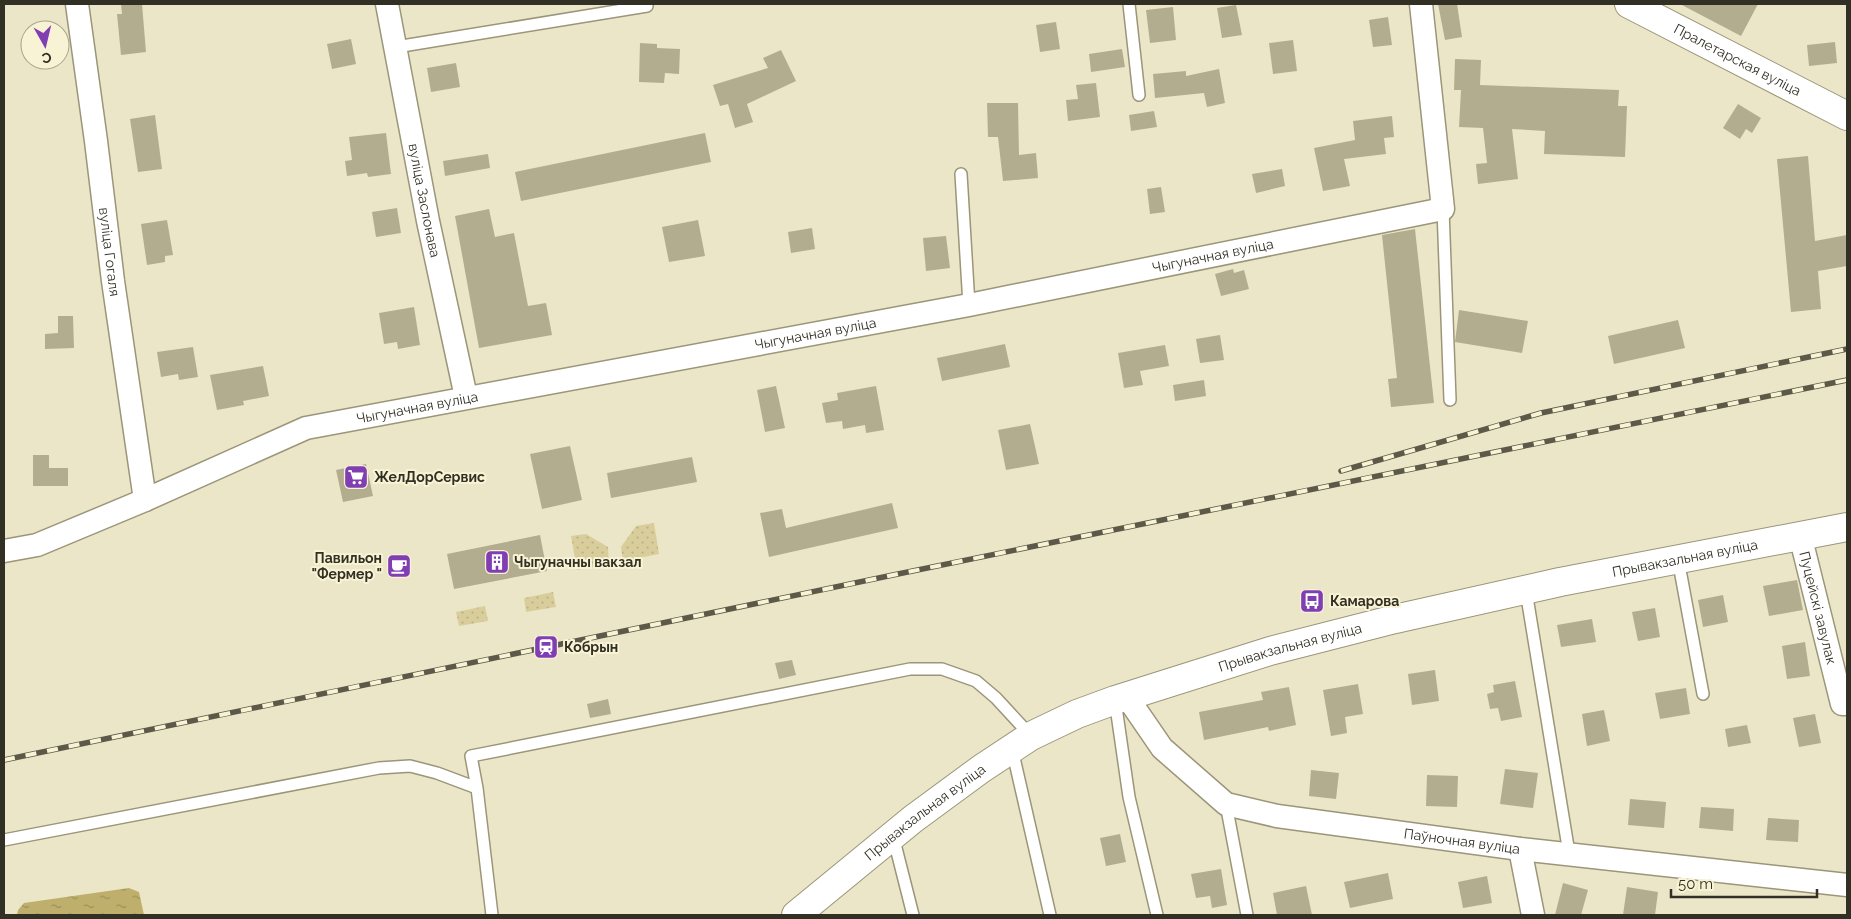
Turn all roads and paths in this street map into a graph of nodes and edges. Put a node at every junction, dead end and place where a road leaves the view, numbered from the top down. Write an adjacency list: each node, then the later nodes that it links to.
1 (77, 4): 15 (street, вуліца Гогаля)
2 (387, 4): 7 (street, вуліца Заслонава)
3 (1128, 4): 8 (lane)
4 (1421, 4): 11 (street)
5 (1629, 4): 9 (main road, Пралетарская вуліца)
6 (646, 6): 7 (lane)
7 (396, 47): 13 (street, вуліца Заслонава)
8 (1139, 95)
9 (1847, 116)
10 (960, 174): 12 (lane)
11 (1443, 209): 12 (street, Чыгуначная вуліца); 14 (lane)
12 (969, 305): 13 (street, Чыгуначная вуліца)
13 (466, 397): 15 (street, Чыгуначная вуліца)
14 (1450, 400)
15 (145, 500): 18 (street, Чыгуначная вуліца)
16 (1847, 527): 17 (main road, Прывакзальная вуліца)
17 (1800, 535): 19 (main road, Прывакзальная вуліца); 23 (street, Пуцейскі завулак)
18 (4, 551)
19 (1678, 559): 20 (main road, Прывакзальная вуліца); 21 (lane)
20 (1526, 591): 22 (main road, Прывакзальная вуліца); 30 (lane)
21 (1703, 694)
22 (1121, 698): 24 (main road, Прывакзальная вуліца); 26 (street, Паўночная вуліца); 36 (lane)
23 (1847, 704)
24 (1021, 743): 25 (lane); 27 (main road, Прывакзальная вуліца); 35 (lane)
25 (477, 788): 28 (lane); 32 (lane)
26 (1226, 804): 29 (street, Паўночная вуліца); 37 (lane)
27 (893, 836): 33 (main road, Прывакзальная вуліца); 34 (lane)
28 (4, 840)
29 (1520, 849): 30 (street, Паўночная вуліца); 38 (street)
30 (1569, 853): 31 (street, Паўночная вуліца)
31 (1847, 885)
32 (492, 915)
33 (796, 915)
34 (913, 915)
35 (1050, 915)
36 (1157, 915)
37 (1247, 915)
38 (1533, 915)

